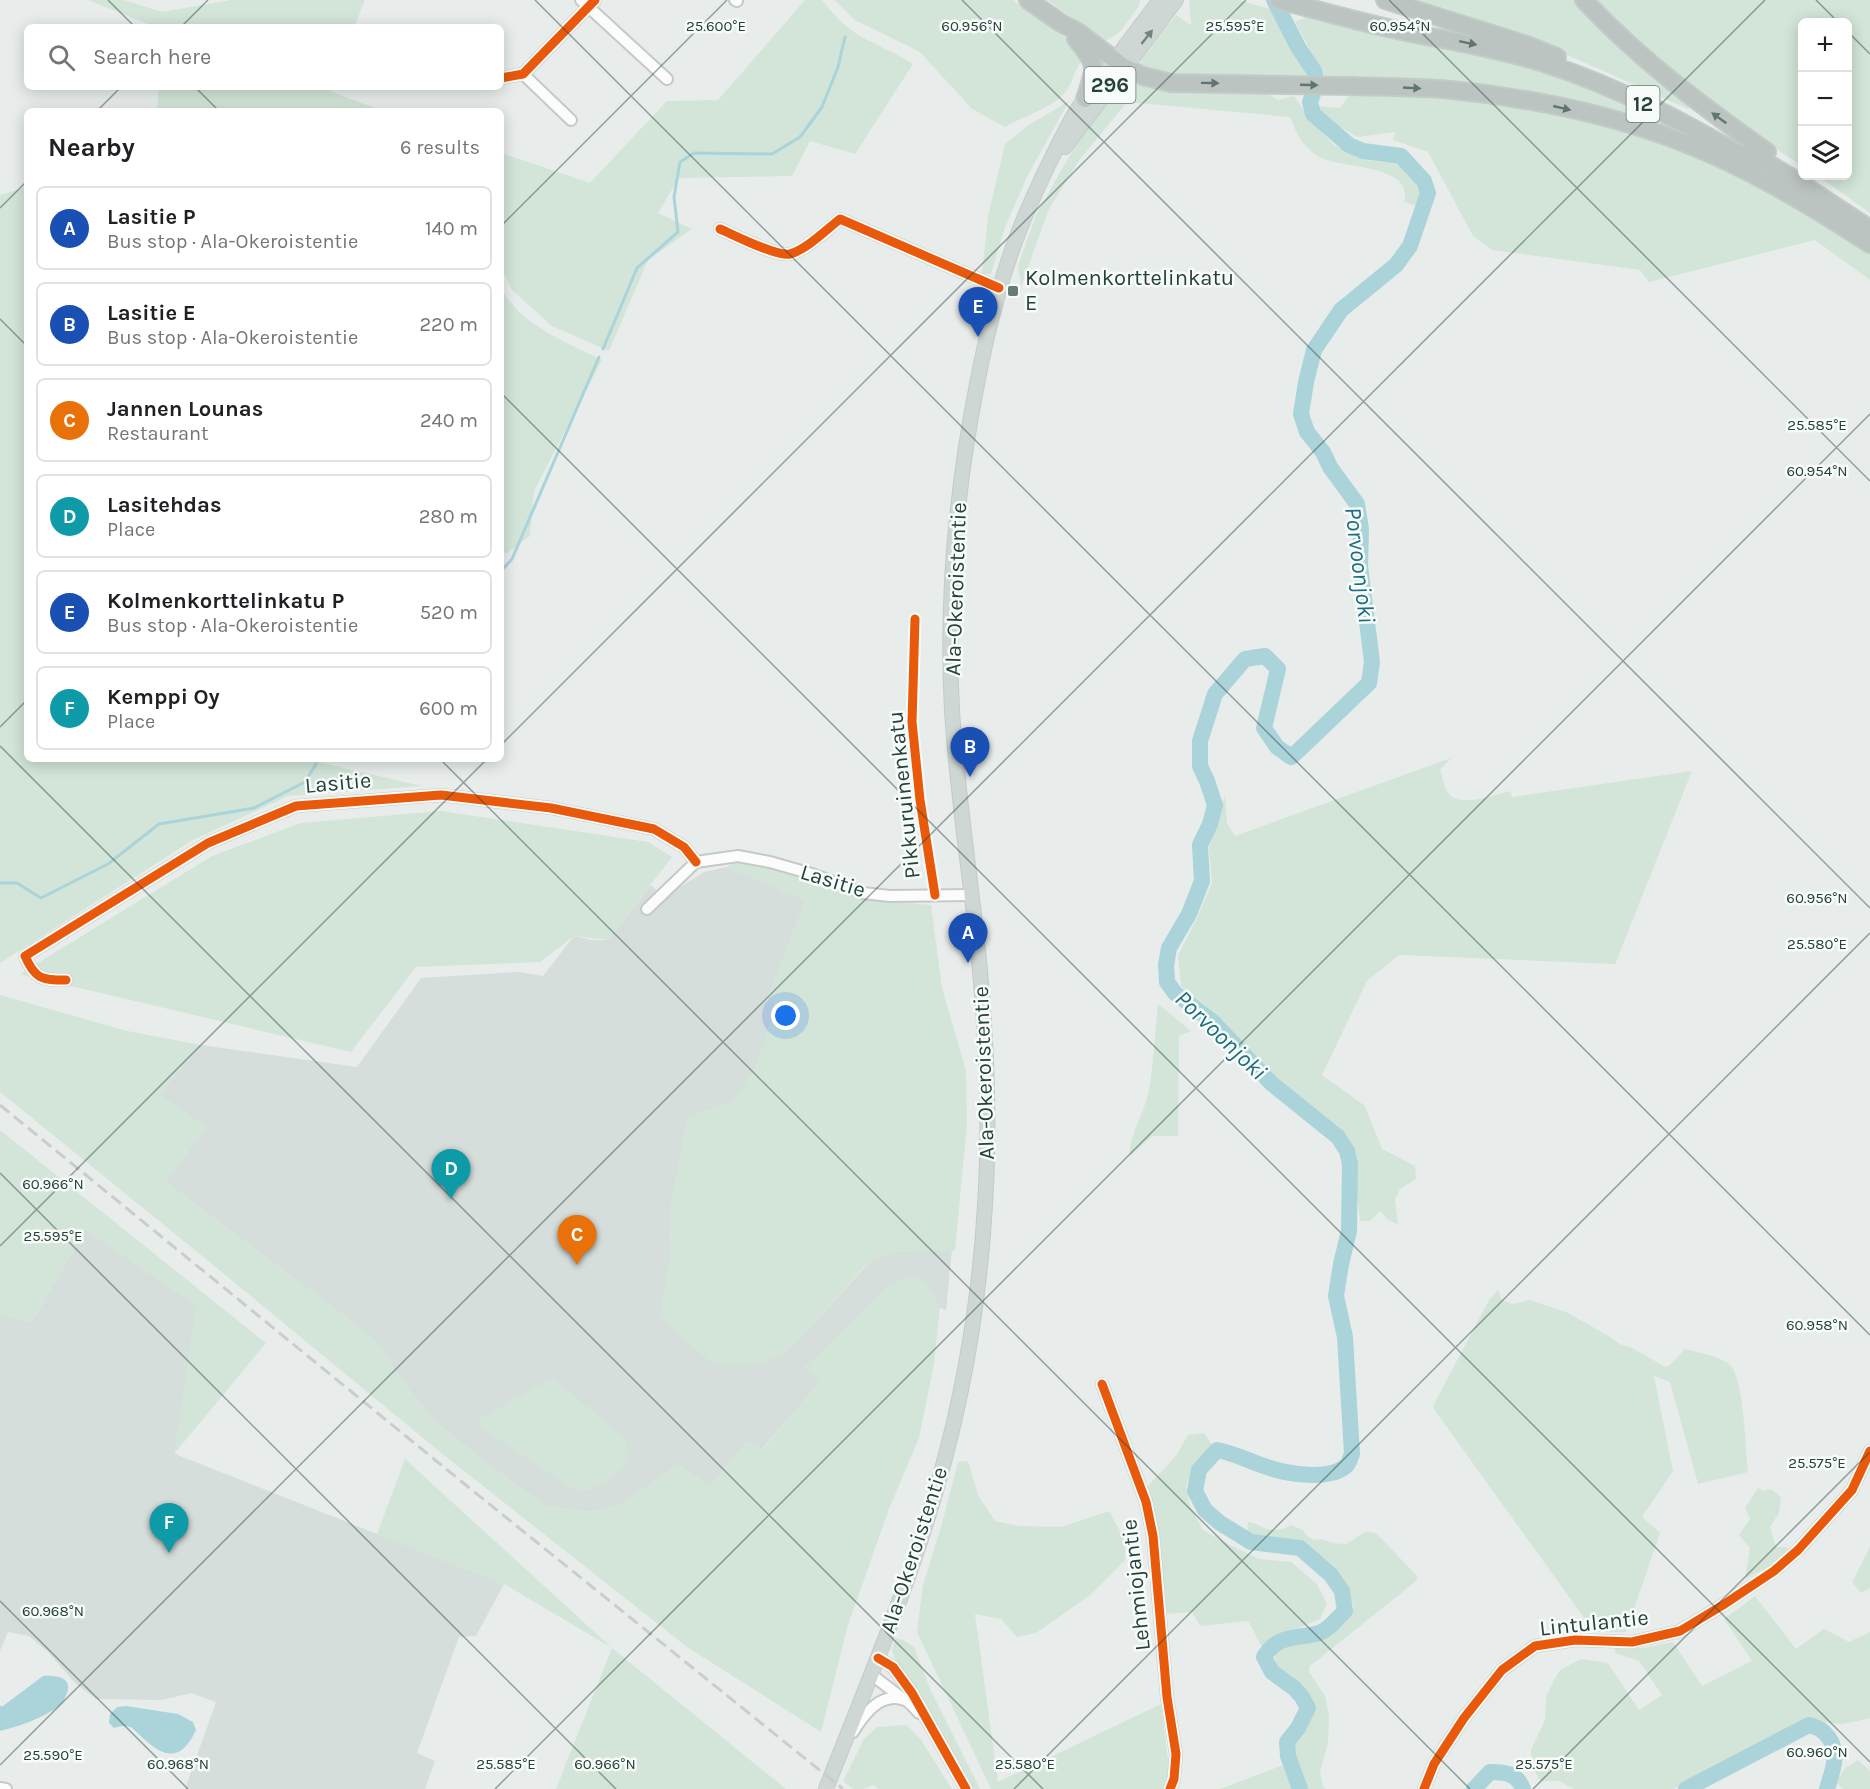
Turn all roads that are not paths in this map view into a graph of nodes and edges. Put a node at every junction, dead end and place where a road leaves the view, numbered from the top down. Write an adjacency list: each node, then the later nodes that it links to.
1 (1028, 0): 7 (highway)
2 (1279, 0): 18 (highway, 12, one-way to 18)
3 (1385, 0): 17 (highway, 12)
4 (1584, 0): 15 (highway, one-way to 4)
5 (1170, 1): 8 (main road, Ala-Okeroistentie / 296)
6 (589, 2): 9 (street); 11 (street)
7 (1061, 23): 8 (highway); 12 (highway)
8 (1119, 64): 12 (main road, Ala-Okeroistentie / 296); 14 (main road, Ala-Okeroistentie / 296); 18 (highway, one-way to 18)
9 (523, 74): 10 (street); 13 (street)
10 (504, 77)
11 (667, 79)
12 (1085, 99): 14 (main road, Ala-Okeroistentie / 296)
13 (571, 120)
14 (1048, 168): 19 (main road, Ala-Okeroistentie)
15 (1870, 224)
16 (720, 229): 19 (street)
17 (1870, 229)
18 (1870, 241)
19 (999, 288): 21 (main road, Ala-Okeroistentie)
20 (696, 862): 21 (street, Lasitie); 22 (street); 23 (street, Lasitie)
21 (972, 895): 26 (main road, Ala-Okeroistentie)
22 (647, 909)
23 (66, 980)
24 (1102, 1384): 35 (street, Lehmiojantie)
25 (1870, 1451): 36 (street, Lintulantie)
26 (878, 1658): 27 (main road, Ala-Okeroistentie); 29 (street)
27 (872, 1675): 28 (street); 30 (main road, Ala-Okeroistentie)
28 (906, 1701): 29 (street); 30 (street)
29 (927, 1722): 34 (street)
30 (845, 1744): 33 (main road, Ala-Okeroistentie)
31 (0, 1788): 32 (street)
32 (6, 1789)
33 (826, 1789)
34 (966, 1789)
35 (1170, 1789)
36 (1424, 1789)

